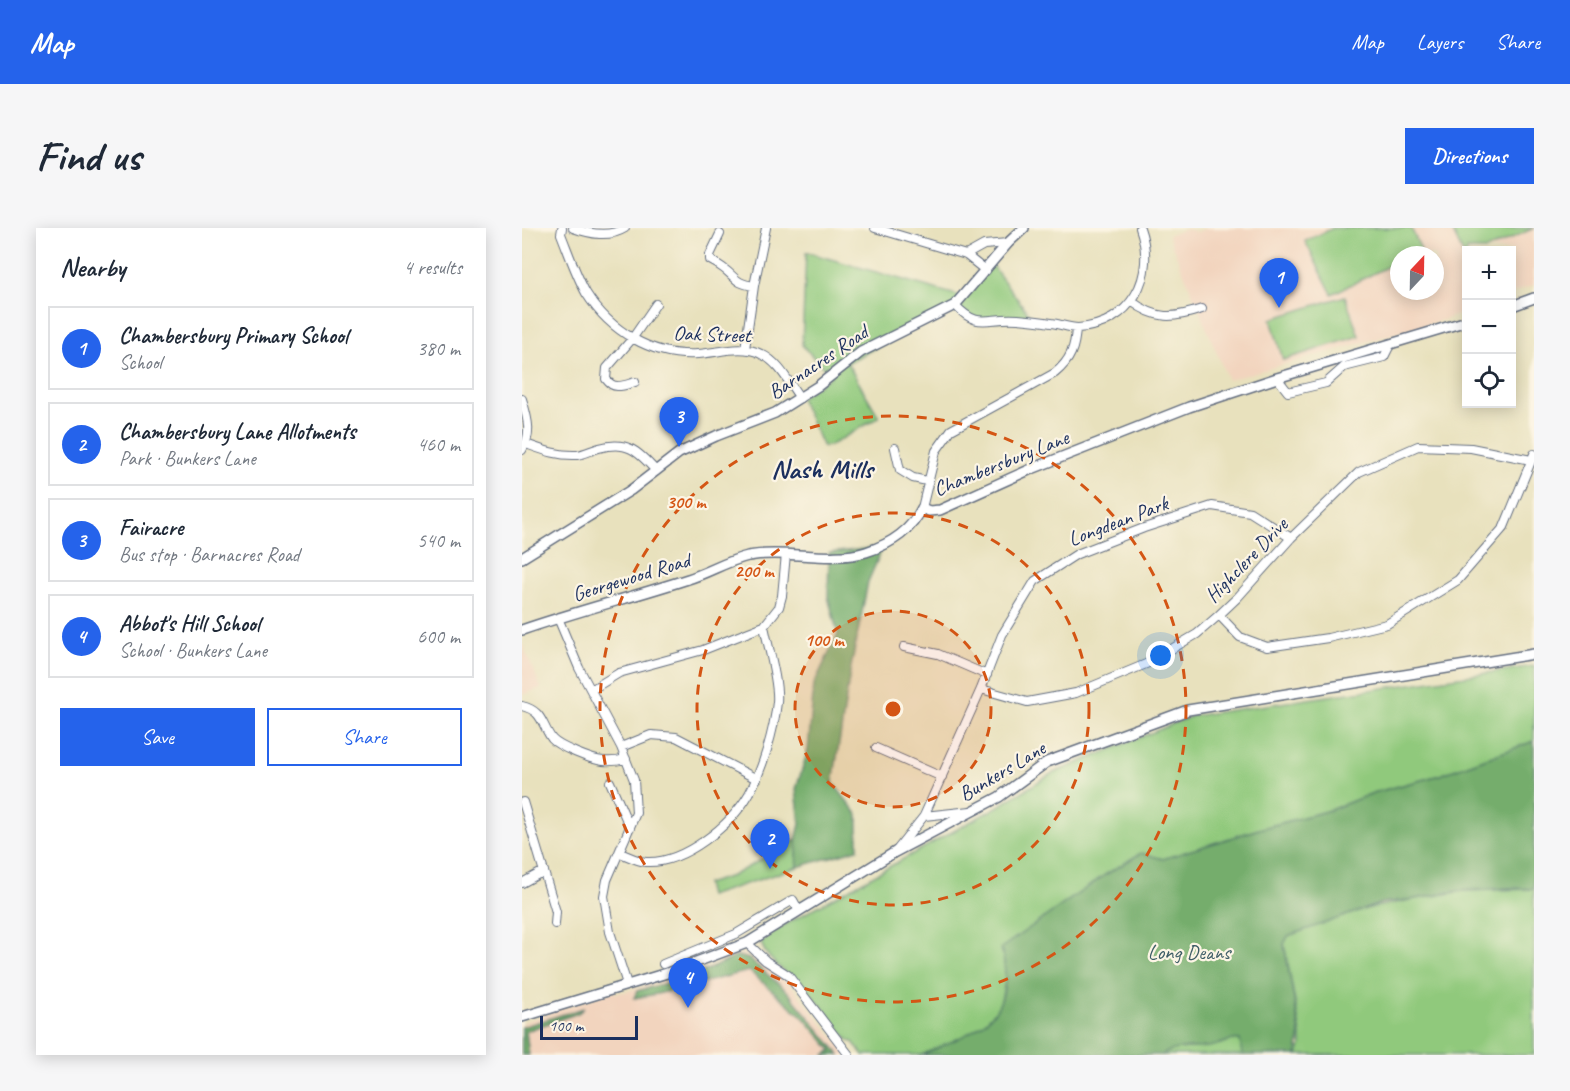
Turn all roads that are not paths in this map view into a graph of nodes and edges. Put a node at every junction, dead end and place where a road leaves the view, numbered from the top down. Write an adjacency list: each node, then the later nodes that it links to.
1 (562, 228): 21 (street, Oak Street)
2 (573, 228): 3 (street)
3 (625, 228)
4 (766, 228): 12 (street)
5 (875, 228): 10 (street)
6 (1024, 228): 9 (street, Barnacres Road)
7 (1140, 228): 14 (street)
8 (720, 234): 12 (street)
9 (1008, 243): 10 (street); 11 (street, Barnacres Road)
10 (966, 255): 11 (street)
11 (986, 271): 16 (street, Barnacres Road)
12 (754, 286): 23 (street)
13 (1534, 298): 17 (street)
14 (1131, 301): 18 (street); 20 (street)
15 (656, 304): 21 (street)
16 (955, 305): 20 (street); 26 (street, Barnacres Road)
17 (1516, 305)
18 (1202, 309)
19 (1462, 323): 22 (street, Chambersbury Lane)
20 (1076, 328): 32 (street)
21 (632, 339): 23 (street, Oak Street); 25 (street)
22 (1390, 345): 24 (street, Chambersbury Lane); 24 (street, Chambersbury Lane)
23 (745, 349): 26 (street, Oak Street)
24 (1277, 378): 33 (street, Chambersbury Lane)
25 (635, 382)
26 (800, 398): 31 (street, Barnacres Road)
27 (522, 399): 28 (street)
28 (524, 447): 31 (street)
29 (895, 448): 32 (street)
30 (1533, 457): 34 (street, Highclere Drive); 37 (street)
31 (656, 471): 36 (street, Barnacres Road)
32 (927, 481): 33 (street)
33 (922, 508): 35 (street, Chambersbury Lane)
34 (1291, 538): 37 (street, Highclere Drive); 43 (street, Longdean Park)
35 (786, 554): 38 (street, Georgewood Road); 39 (street)
36 (522, 558)
37 (1219, 615): 44 (street, Highclere Drive)
38 (558, 618): 40 (street, Georgewood Road); 45 (street)
39 (764, 626): 45 (street); 51 (street)
40 (522, 630)
41 (904, 648): 43 (street)
42 (1534, 654): 54 (street, Bunkers Lane)
43 (987, 675): 44 (street, Longdean Park)
44 (981, 689): 50 (street, Longdean Park)
45 (591, 690): 47 (street)
46 (522, 706): 49 (street)
47 (621, 747): 49 (street); 51 (street)
48 (876, 748): 50 (street)
49 (626, 759): 56 (street)
50 (942, 777): 55 (street, Longdean Park)
51 (756, 779): 58 (street)
52 (610, 782): 56 (street)
53 (523, 802): 59 (street)
54 (972, 811): 55 (street); 57 (street, Bunkers Lane)
55 (924, 816): 57 (street, Longdean Park)
56 (630, 828): 58 (street)
57 (895, 852): 61 (street, Bunkers Lane)
58 (620, 853): 65 (street)
59 (544, 871): 60 (street); 62 (street)
60 (522, 883)
61 (800, 911): 63 (street, Bunkers Lane); 64 (street)
62 (555, 924)
63 (747, 943): 65 (street, Bunkers Lane); 67 (street)
64 (663, 964)
65 (627, 984): 66 (street, Bunkers Lane)
66 (522, 1017)
67 (849, 1055)

